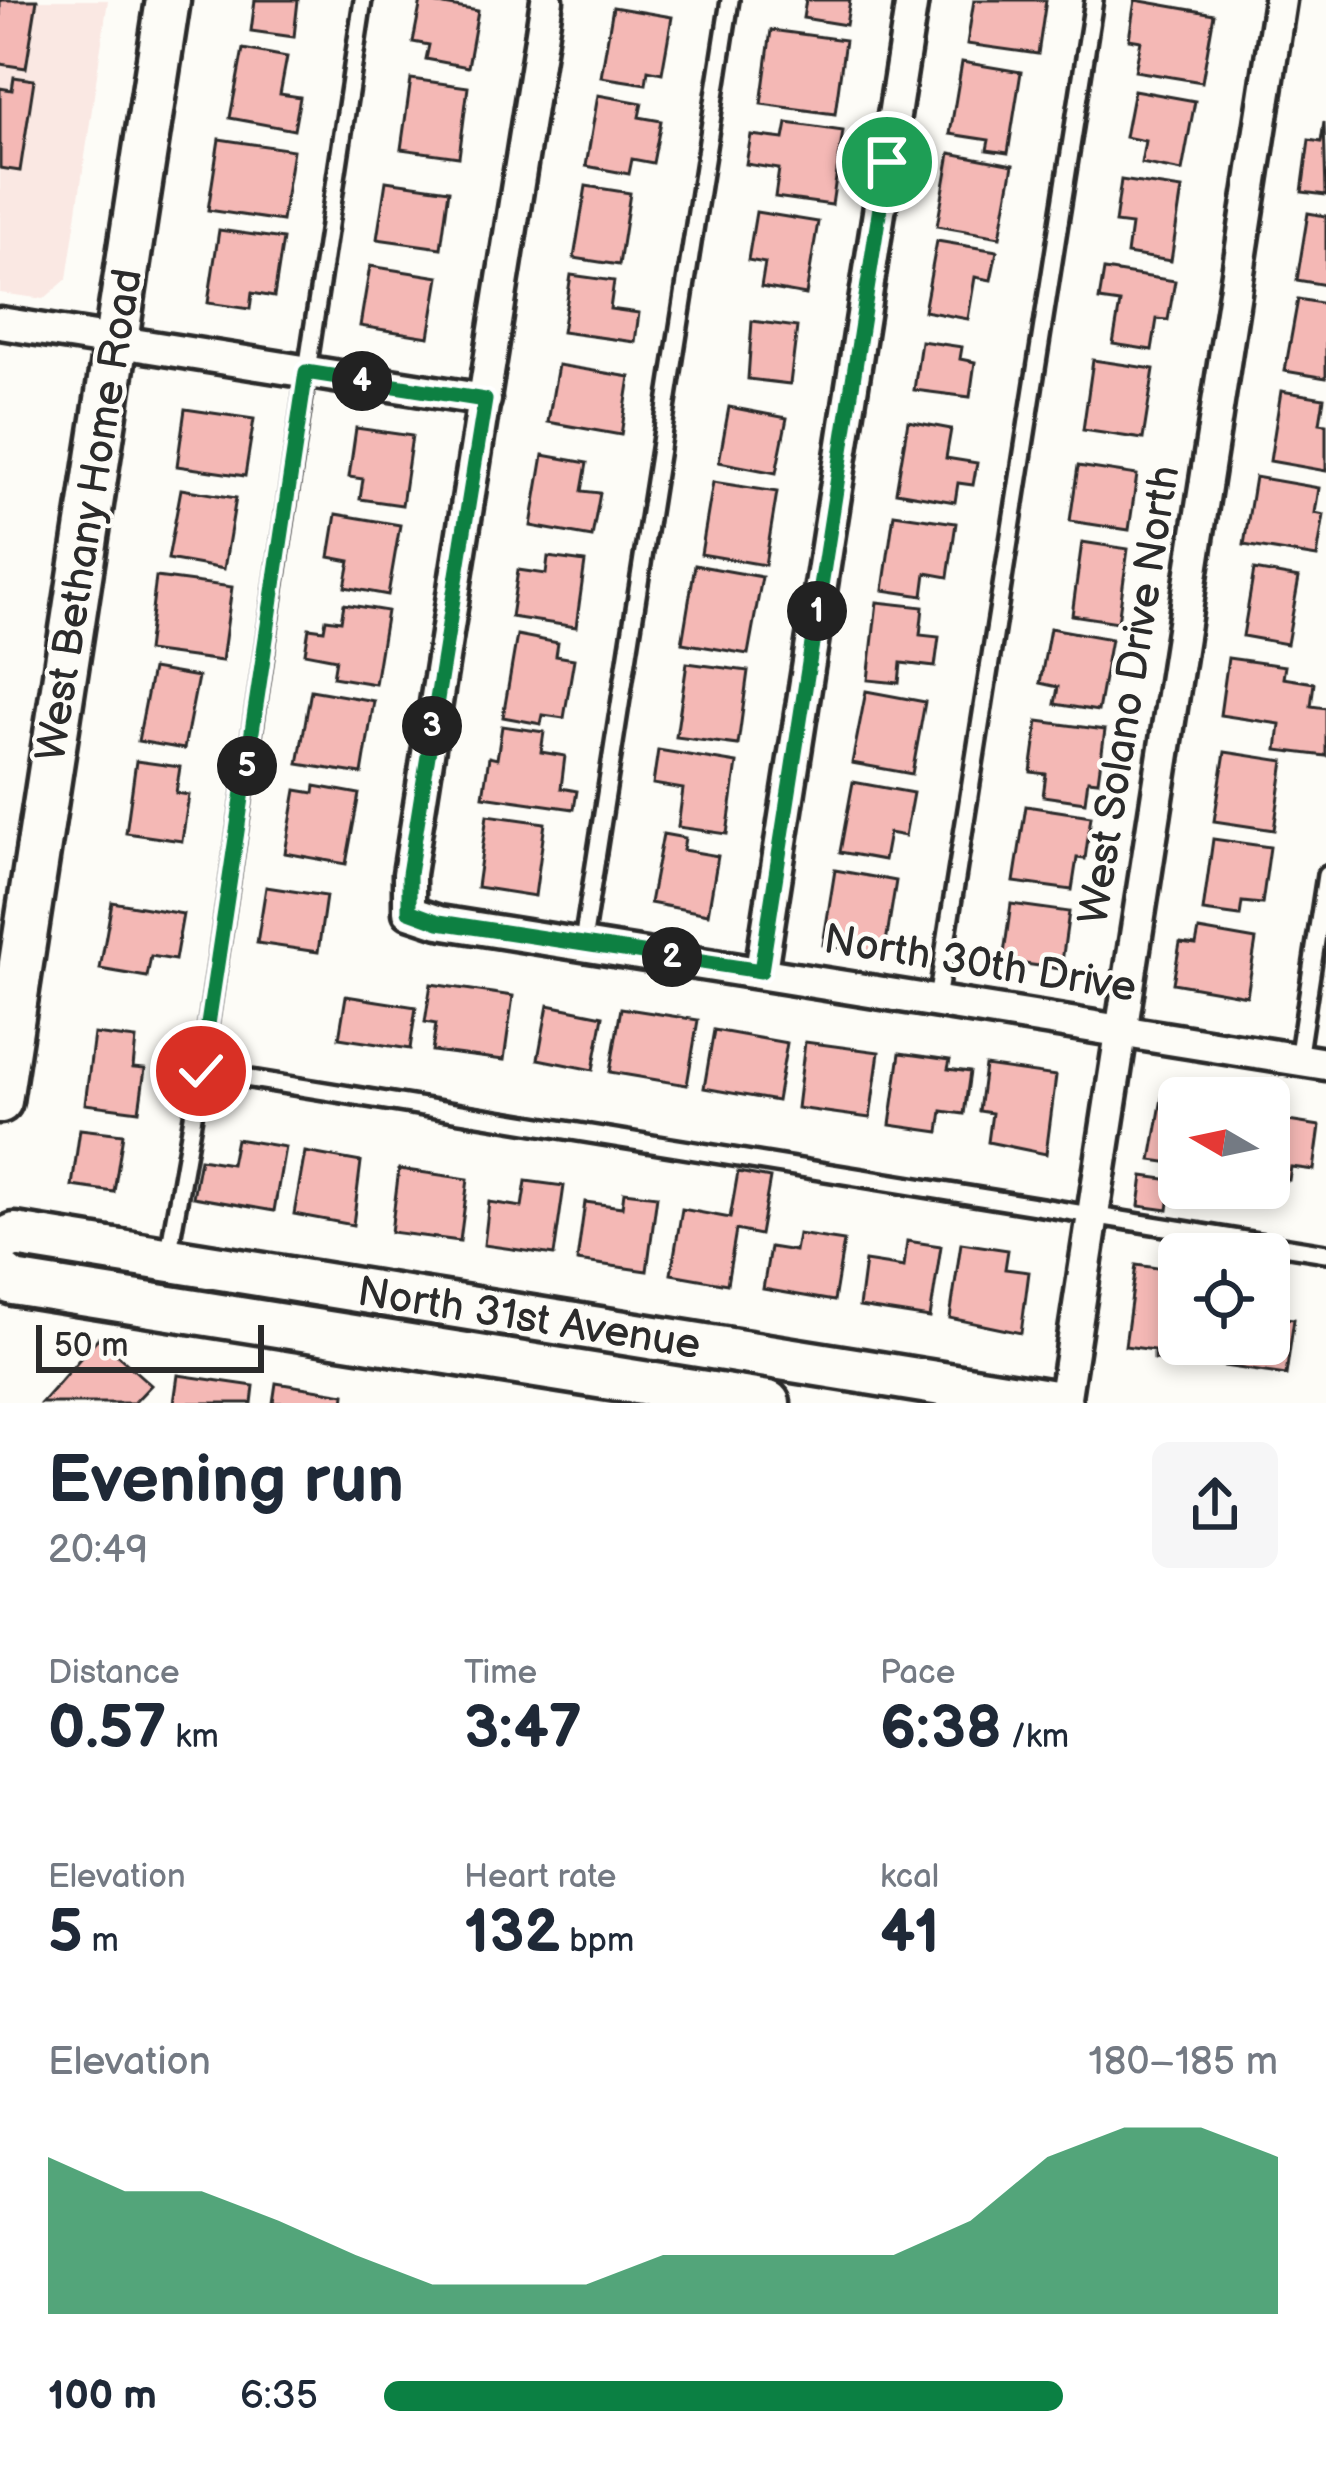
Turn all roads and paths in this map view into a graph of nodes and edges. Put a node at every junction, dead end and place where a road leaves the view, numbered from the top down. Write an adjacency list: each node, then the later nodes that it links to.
1 (168, 0): 9 (street, West Bethany Home Road)
2 (363, 0): 10 (lane)
3 (547, 0): 11 (street)
4 (730, 0): 13 (lane)
5 (912, 0): 14 (street)
6 (1094, 0): 15 (lane)
7 (1280, 0): 16 (street, West Solano Drive North)
8 (0, 323): 9 (street)
9 (116, 342): 10 (street); 19 (street, West Bethany Home Road)
10 (306, 372): 11 (street); 18 (lane)
11 (485, 400): 13 (street, North 30th Drive)
12 (1326, 875): 17 (lane)
13 (583, 943): 14 (street, North 30th Drive)
14 (761, 971): 15 (street, North 30th Drive)
15 (937, 1000): 16 (street, North 30th Drive)
16 (1121, 1029): 17 (street, North 30th Drive); 20 (street, West Solano Drive North)
17 (1312, 1062)
18 (201, 1071): 20 (lane); 23 (lane)
19 (0, 1101)
20 (1093, 1215): 22 (lane); 28 (street, West Solano Drive North)
21 (0, 1242): 23 (street, North 31st Avenue)
22 (1326, 1253)
23 (167, 1260): 25 (street, North 31st Avenue)
24 (0, 1273): 26 (street, North 31st Avenue)
25 (526, 1319): 26 (street); 28 (street, North 31st Avenue)
26 (519, 1363): 27 (street, North 31st Avenue)
27 (768, 1403)
28 (1062, 1403)

